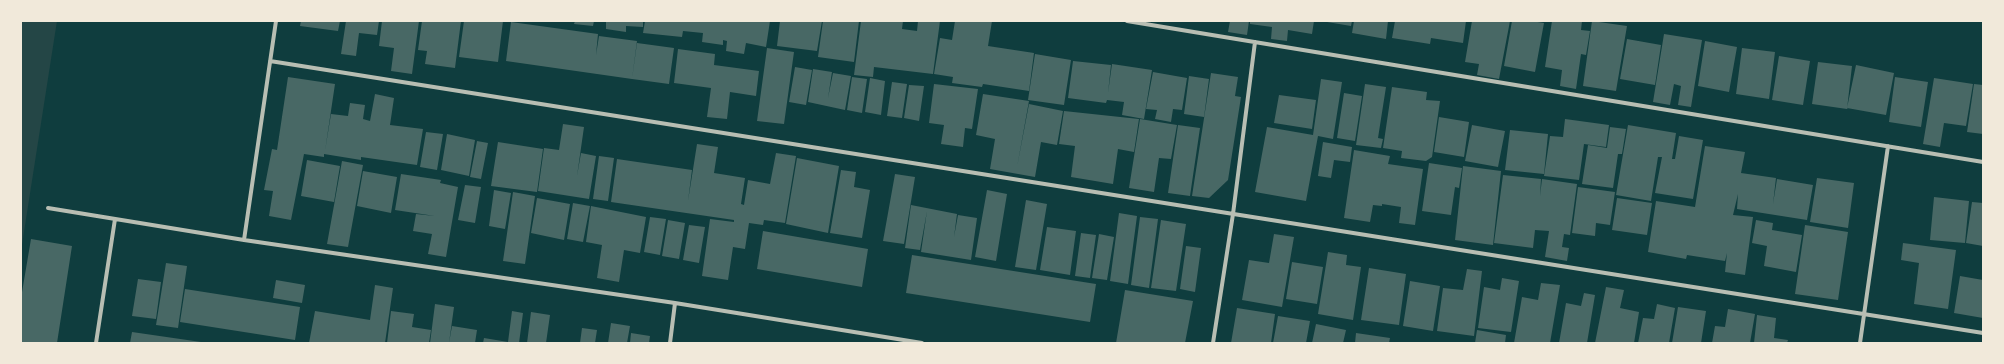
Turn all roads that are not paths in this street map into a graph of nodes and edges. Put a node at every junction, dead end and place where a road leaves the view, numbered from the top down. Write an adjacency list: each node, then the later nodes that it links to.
1 (276, 21): 4 (street)
2 (1126, 21): 3 (street)
3 (1255, 42): 5 (street); 8 (street)
4 (270, 61): 8 (street); 10 (street)
5 (1888, 146): 6 (street); 12 (street)
6 (1983, 162)
7 (48, 208): 9 (street)
8 (1233, 214): 12 (street); 17 (street)
9 (115, 219): 10 (street); 14 (street)
10 (244, 240): 11 (street)
11 (675, 303): 15 (street); 16 (street)
12 (1865, 314): 13 (street); 18 (street)
13 (1983, 333)
14 (96, 343)
15 (670, 343)
16 (922, 343)
17 (1213, 343)
18 (1860, 343)

